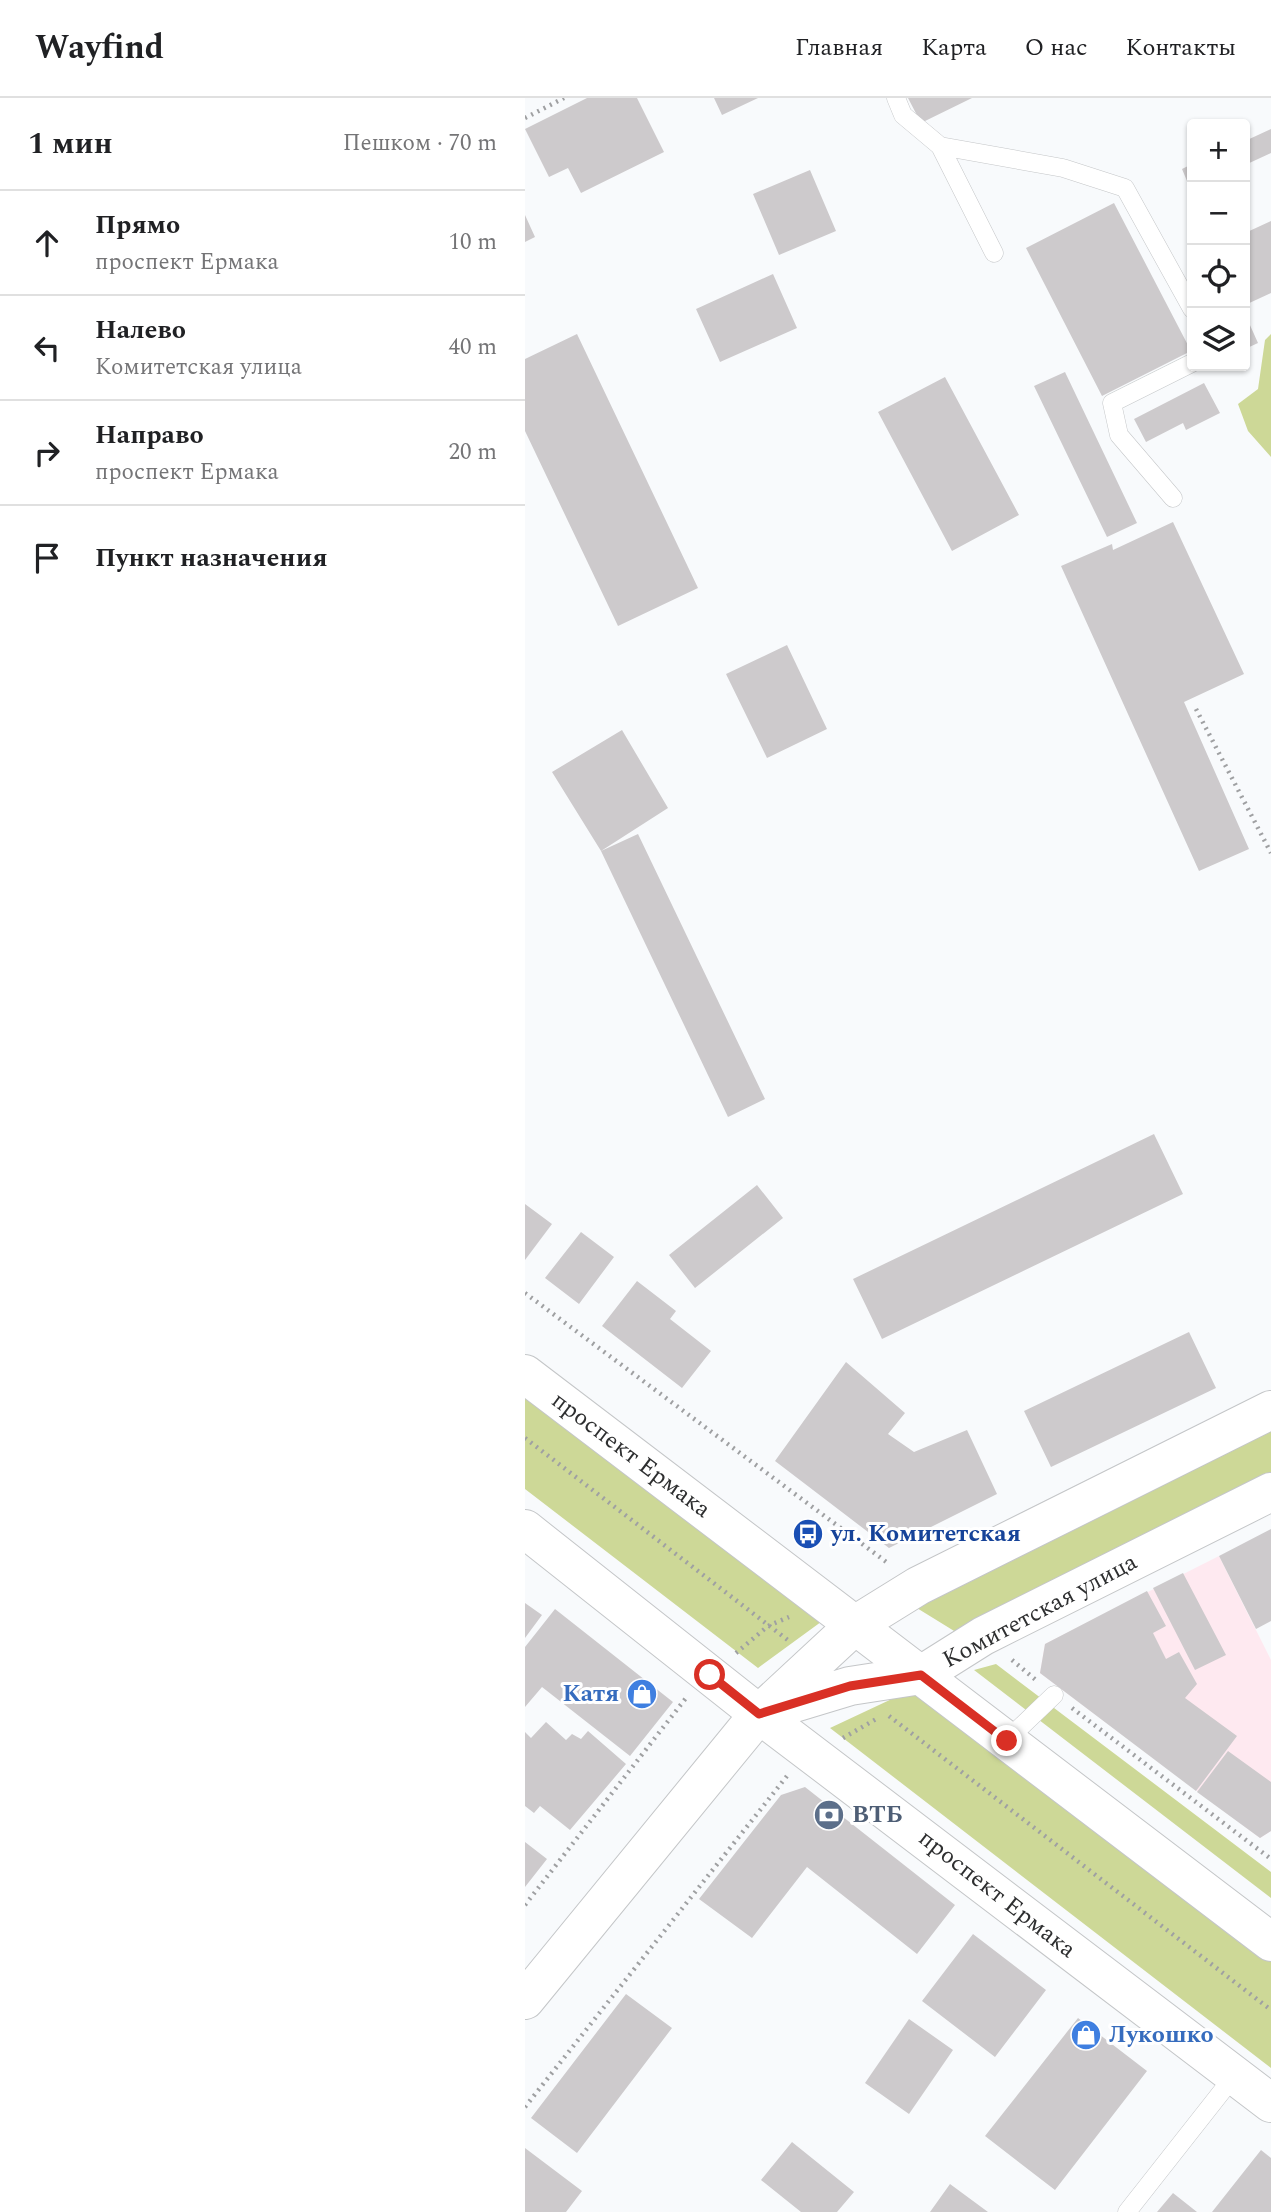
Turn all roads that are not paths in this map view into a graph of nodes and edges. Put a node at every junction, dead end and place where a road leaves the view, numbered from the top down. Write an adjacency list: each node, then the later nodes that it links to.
1 (896, 98): 2 (lane)
2 (940, 146): 3 (lane); 4 (lane)
3 (994, 253)
4 (1191, 308)
5 (1187, 366): 6 (lane)
6 (1173, 498)
7 (525, 1374): 11 (main road, проспект Ермака)
8 (1271, 1410): 11 (main road)
9 (1271, 1492): 12 (main road, Комитетская улица)
10 (525, 1529): 14 (main road, проспект Ермака)
11 (855, 1625): 12 (main road, проспект Ермака); 14 (main road)
12 (932, 1684): 14 (main road, Комитетская улица); 15 (main road, проспект Ермака)
13 (1054, 1695): 15 (lane)
14 (759, 1714): 17 (main road); 18 (main road, проспект Ермака)
15 (1007, 1741): 16 (main road, проспект Ермака)
16 (1271, 1942)
17 (525, 2000)
18 (1234, 2076): 19 (main road, проспект Ермака); 20 (lane)
19 (1271, 2103)
20 (1127, 2212)

